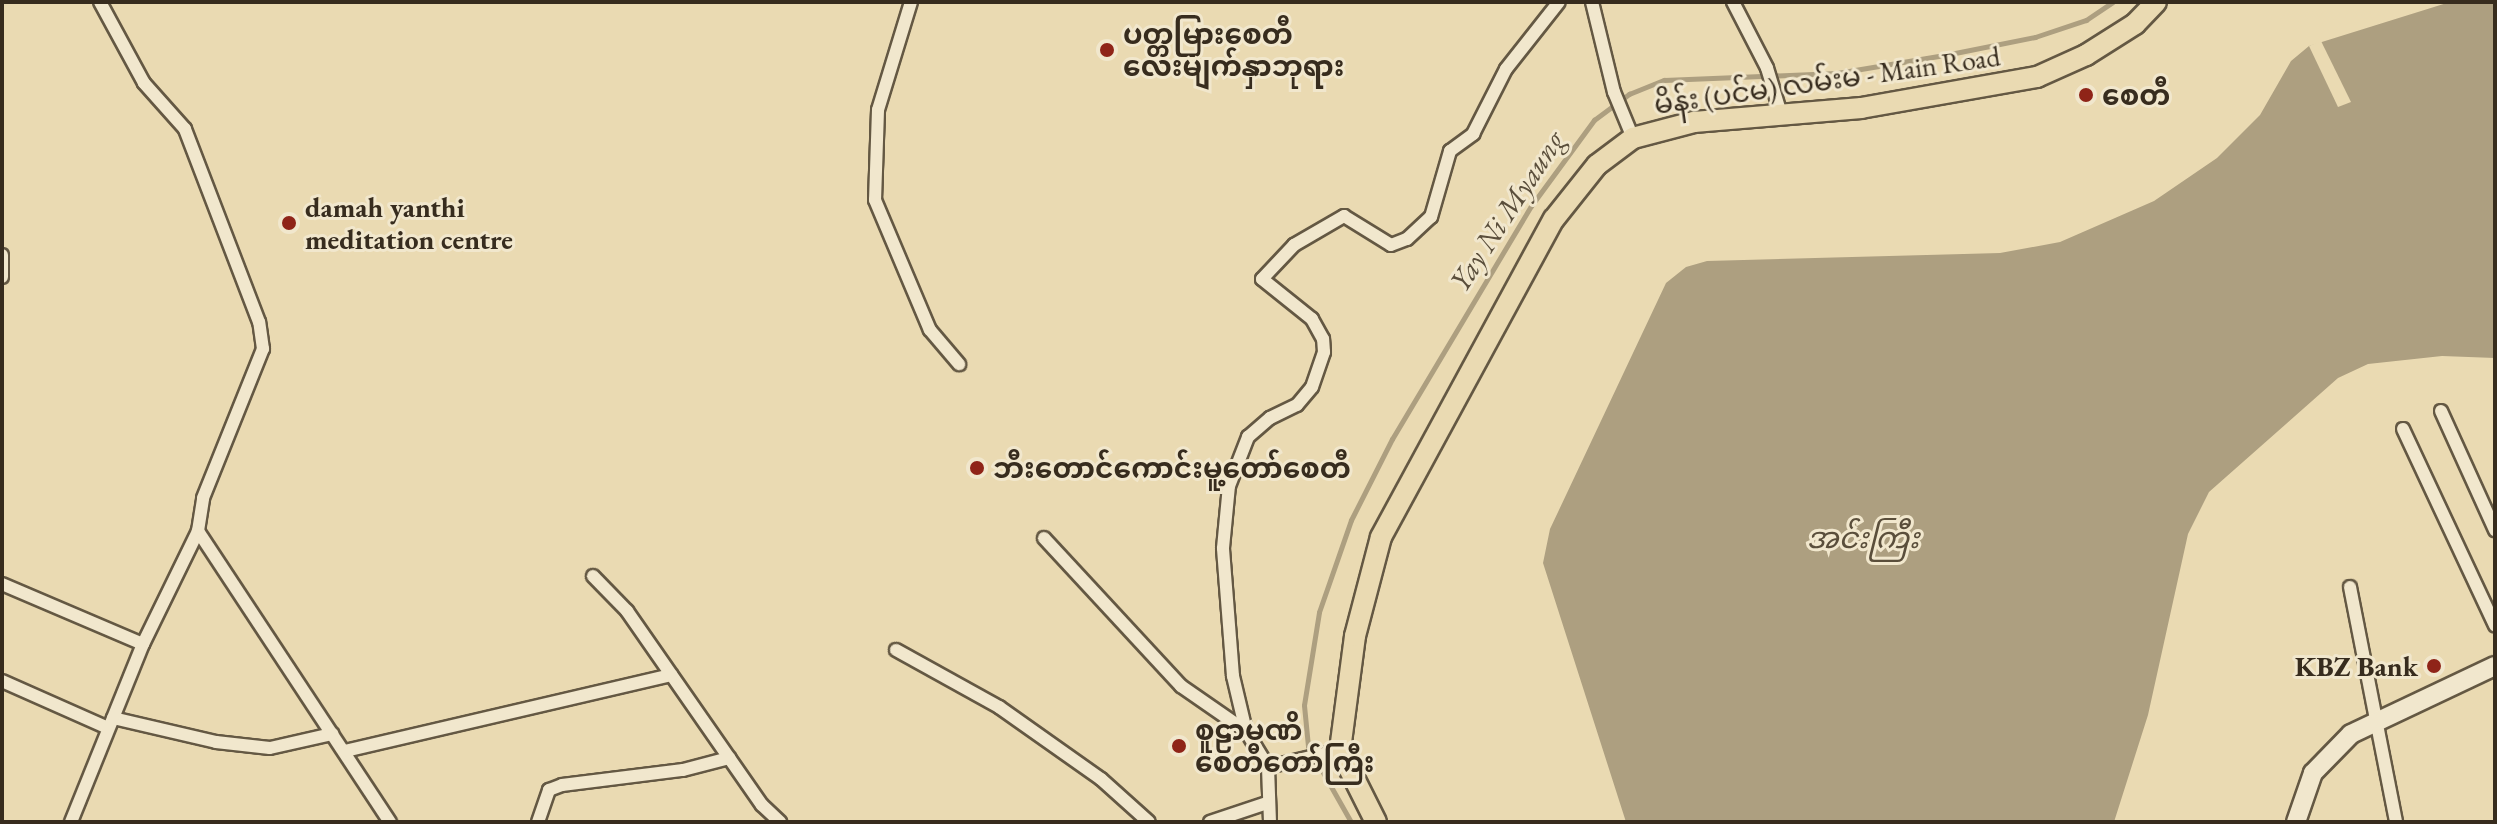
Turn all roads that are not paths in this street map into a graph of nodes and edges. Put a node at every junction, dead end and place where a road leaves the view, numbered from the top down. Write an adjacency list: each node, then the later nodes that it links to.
1 (100, 2): 15 (street)
2 (911, 2): 11 (street)
3 (1559, 2): 28 (street)
4 (1592, 2): 8 (street)
5 (1733, 2): 7 (street)
6 (2156, 2): 7 (main road, မိန်း (ပင်မ) လမ်းမ - Main Road)
7 (1781, 114): 8 (main road, မိန်း (ပင်မ) လမ်းမ - Main Road)
8 (1633, 138): 30 (main road, မိန်း (ပင်မ) လမ်းမ - Main Road)
9 (2, 255): 10 (street)
10 (2, 277)
11 (959, 364)
12 (2441, 411): 14 (street)
13 (2403, 429): 20 (street)
14 (2495, 530)
15 (198, 531): 21 (street); 29 (street)
16 (1044, 538): 28 (street)
17 (593, 576): 24 (street)
18 (2, 584): 21 (street)
19 (2350, 587): 26 (street)
20 (2495, 625)
21 (143, 644): 27 (street)
22 (896, 650): 39 (street)
23 (2495, 666): 26 (main road)
24 (671, 675): 31 (street); 32 (street)
25 (2, 681): 27 (street)
26 (2375, 720): 43 (main road); 44 (street)
27 (110, 723): 29 (street); 35 (street)
28 (1246, 731): 33 (street)
29 (332, 734): 31 (street)
30 (1340, 750): 33 (street); 42 (main road)
31 (345, 751): 36 (street)
32 (729, 758): 37 (street); 38 (street)
33 (1268, 767): 34 (street)
34 (1267, 803): 40 (street); 41 (street)
35 (71, 822)
36 (390, 822)
37 (538, 822)
38 (780, 822)
39 (1149, 822)
40 (1210, 822)
41 (1270, 822)
42 (1376, 822)
43 (2296, 822)
44 (2396, 822)

